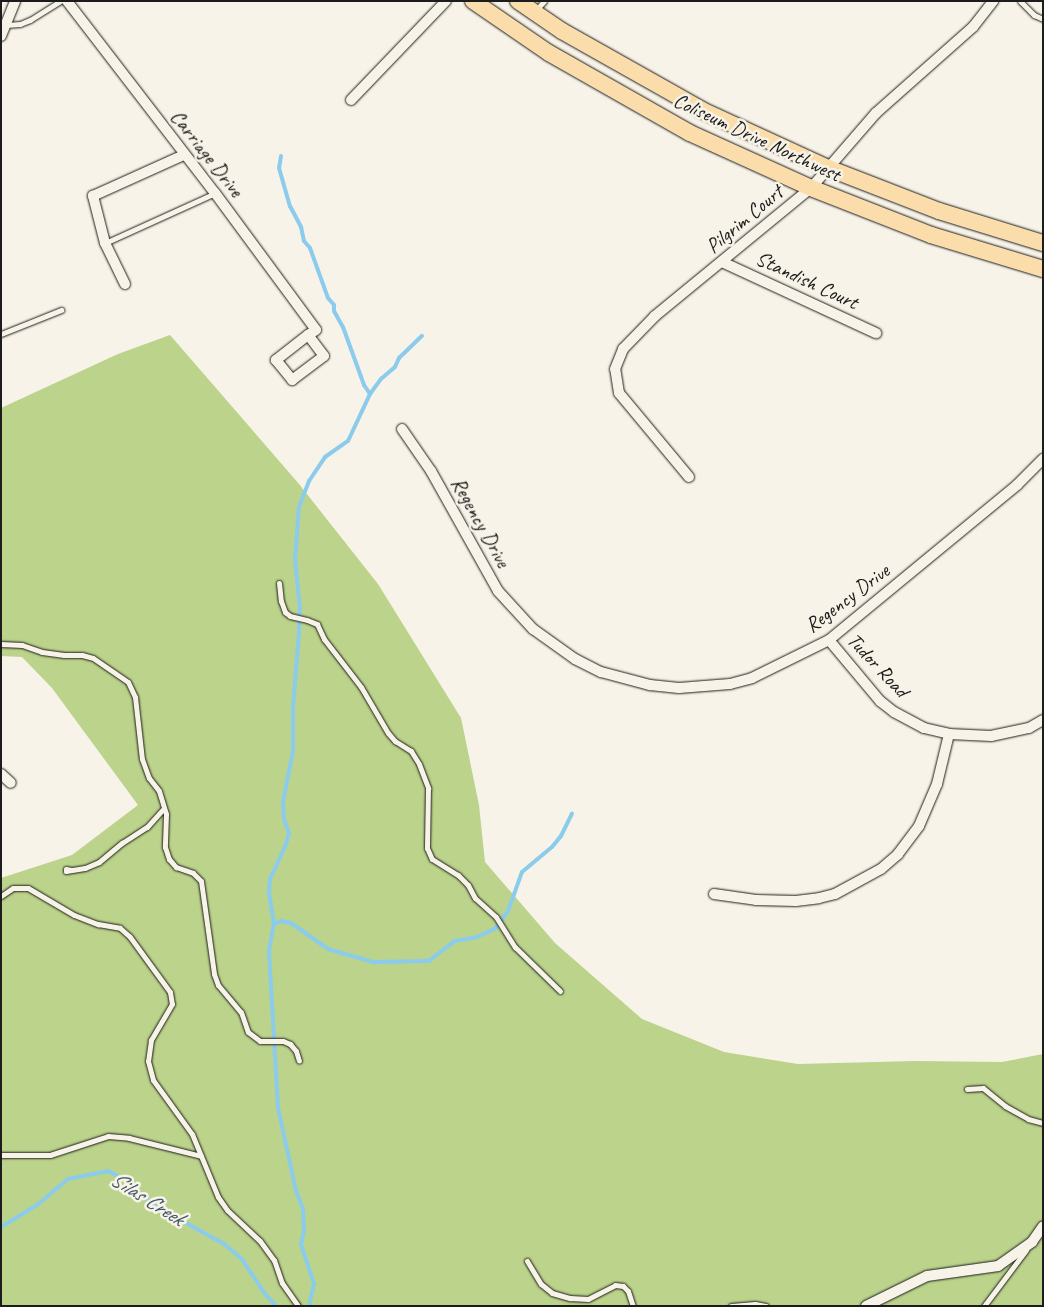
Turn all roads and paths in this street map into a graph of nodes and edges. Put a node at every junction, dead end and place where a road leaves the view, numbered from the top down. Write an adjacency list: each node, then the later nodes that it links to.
1 (16, 1): 11 (street)
2 (60, 1): 11 (lane)
3 (66, 1): 14 (street, Carriage Drive)
4 (446, 1): 13 (street)
5 (473, 1): 16 (main road, Coliseum Drive Northwest)
6 (518, 1): 9 (main road, Coliseum Drive Northwest)
7 (993, 1): 15 (street, Pilgrim Court)
8 (1020, 1): 10 (lane)
9 (539, 7): 15 (main road, Coliseum Drive Northwest)
10 (1043, 19)
11 (6, 25): 12 (street)
12 (1, 36)
13 (351, 100)
14 (184, 155): 17 (street, Carriage Drive); 18 (street)
15 (828, 168): 16 (street, Pilgrim Court); 19 (main road, Coliseum Drive Northwest)
16 (810, 188): 20 (street, Pilgrim Court); 21 (main road, Coliseum Drive Northwest)
17 (215, 193): 18 (lane); 24 (street, Carriage Drive)
18 (105, 242): 22 (street)
19 (1043, 243)
20 (722, 262): 25 (street, Standish Court); 29 (street, Pilgrim Court)
21 (1043, 269)
22 (125, 284)
23 (61, 310): 26 (lane)
24 (312, 333): 24 (street, Carriage Drive)
25 (876, 333)
26 (1, 334)
27 (402, 428): 31 (street, Regency Drive)
28 (1043, 459): 31 (street, Regency Drive)
29 (690, 477)
30 (279, 583): 41 (lane)
31 (829, 640): 34 (street, Tudor Road)
32 (1, 644): 37 (lane)
33 (1043, 720): 34 (street, Tudor Road)
34 (949, 734): 39 (street)
35 (1, 774): 36 (street)
36 (11, 783)
37 (164, 808): 38 (lane); 42 (lane)
38 (72, 870)
39 (714, 894)
40 (1, 896): 46 (lane)
41 (560, 992)
42 (299, 1061)
43 (967, 1089): 44 (lane)
44 (1043, 1122)
45 (1, 1155): 46 (lane)
46 (201, 1156): 50 (lane)
47 (1043, 1226): 48 (street)
48 (1032, 1242): 54 (street); 55 (lane)
49 (527, 1260): 51 (lane)
50 (298, 1306)
51 (632, 1306)
52 (731, 1306): 53 (lane)
53 (766, 1306)
54 (866, 1306)
55 (984, 1306)

